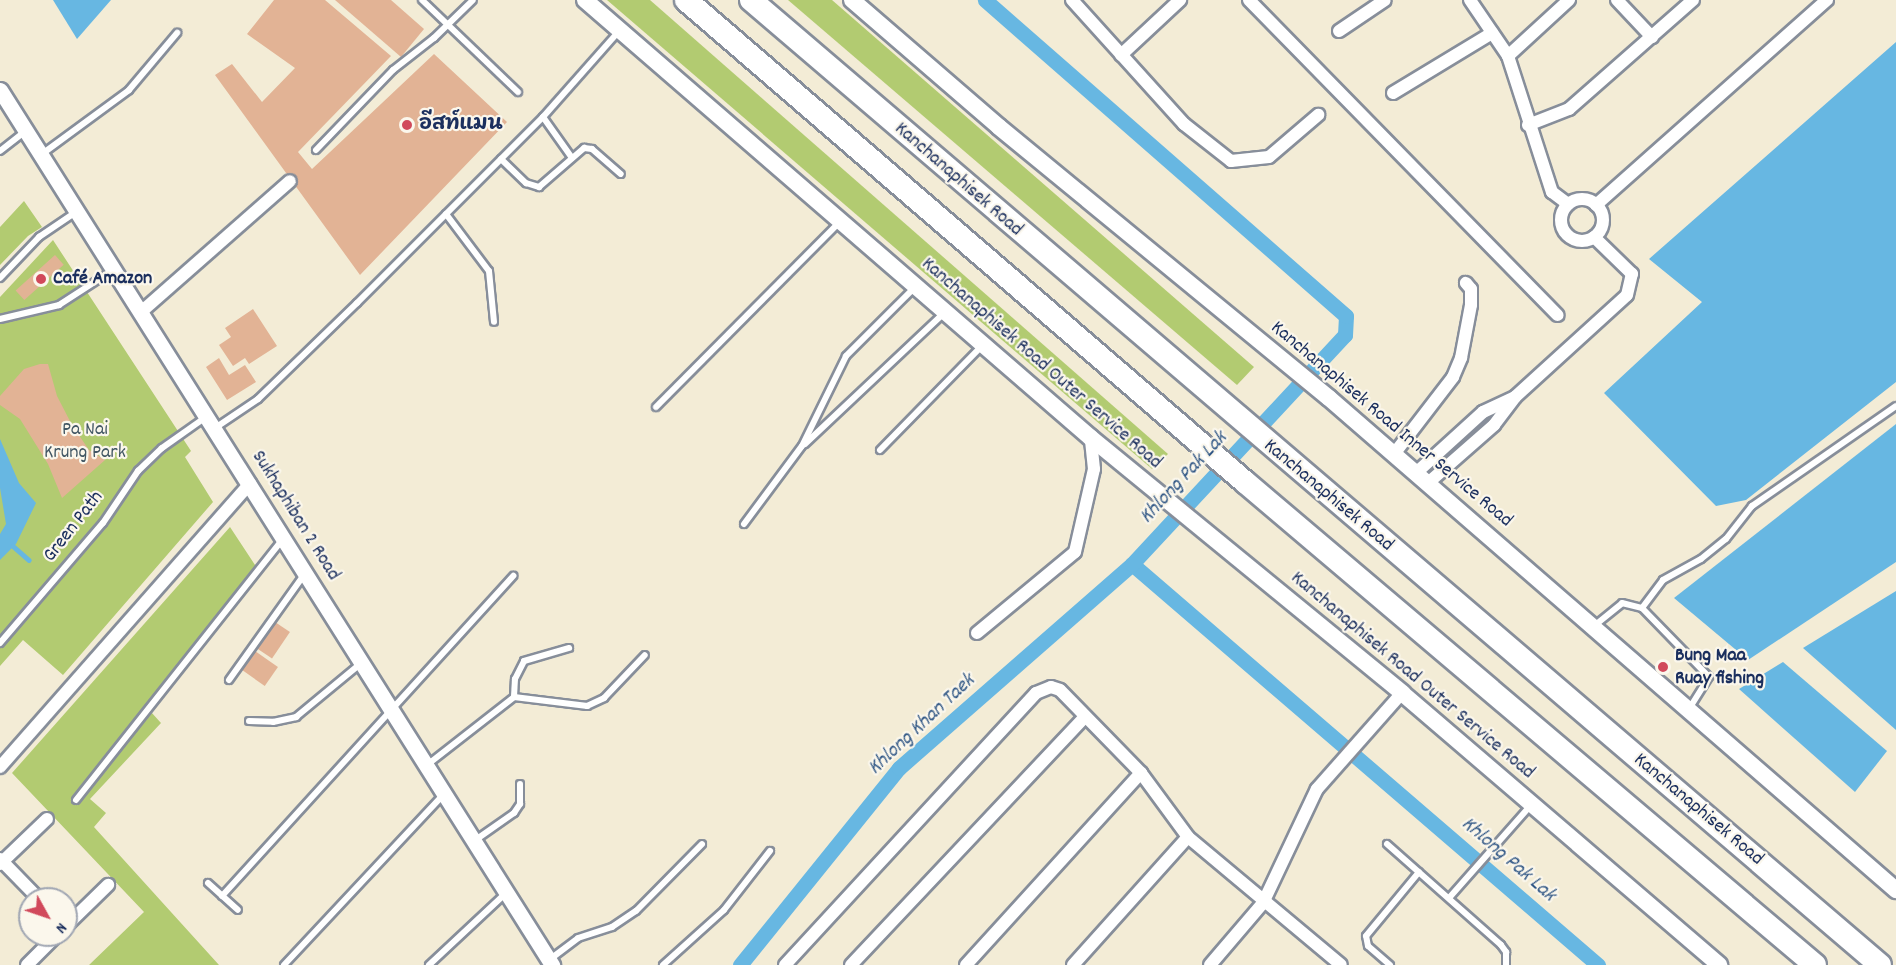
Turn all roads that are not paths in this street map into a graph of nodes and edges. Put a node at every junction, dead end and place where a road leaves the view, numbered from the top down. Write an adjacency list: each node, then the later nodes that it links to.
1 (422, 0): 16 (lane)
2 (472, 0): 16 (lane)
3 (585, 0): 17 (main road, Kanchanaphisek Road Outer Service Road)
4 (686, 0): 121 (highway)
5 (751, 0): 122 (highway, Kanchanaphisek Road)
6 (852, 0): 60 (main road, Kanchanaphisek Road Inner Service Road)
7 (1072, 0): 22 (street)
8 (1180, 0): 22 (street)
9 (1249, 0): 50 (street)
10 (1470, 0): 20 (street)
11 (1569, 0): 23 (street)
12 (1617, 0): 21 (street)
13 (1693, 0): 21 (street)
14 (1827, 0): 39 (street)
15 (1381, 1): 18 (street)
16 (447, 25): 25 (lane); 31 (lane)
17 (620, 30): 28 (lane, Green Path); 42 (main road, Kanchanaphisek Road Outer Service Road)
18 (1339, 31)
19 (177, 33): 33 (lane)
20 (1492, 33): 23 (street); 26 (street)
21 (1652, 37): 29 (street)
22 (1121, 55): 27 (street)
23 (1508, 56): 29 (street)
24 (0, 90): 30 (street, Sukhaphiban 2 Road)
25 (518, 92)
26 (1393, 93)
27 (1318, 115)
28 (543, 117): 34 (lane); 35 (lane, Green Path)
29 (1528, 125): 38 (street)
30 (26, 130): 32 (lane); 33 (street, Sukhaphiban 2 Road)
31 (316, 150)
32 (0, 151)
33 (42, 154): 40 (street, Sukhaphiban 2 Road)
34 (572, 158): 35 (lane); 36 (lane)
35 (501, 159): 41 (lane, Green Path)
36 (621, 174)
37 (290, 181): 49 (street)
38 (1568, 204): 39 (street); 43 (street)
39 (1596, 205): 43 (street)
40 (77, 211): 44 (street, Sukhaphiban 2 Road); 45 (lane)
41 (446, 213): 52 (lane); 56 (lane, Green Path)
42 (842, 220): 47 (main road, Kanchanaphisek Road Outer Service Road); 55 (lane)
43 (1594, 237): 61 (street)
44 (114, 269): 49 (street, Sukhaphiban 2 Road); 51 (lane)
45 (0, 278)
46 (1466, 283): 60 (street)
47 (917, 285): 48 (main road, Kanchanaphisek Road Outer Service Road); 58 (lane)
48 (947, 310): 53 (main road, Kanchanaphisek Road Outer Service Road); 58 (lane)
49 (141, 312): 56 (street, Sukhaphiban 2 Road)
50 (1558, 315)
51 (0, 319)
52 (494, 322)
53 (984, 343): 57 (main road, Kanchanaphisek Road Outer Service Road); 59 (lane)
54 (1896, 406): 67 (lane)
55 (656, 407)
56 (212, 422): 62 (street, Sukhaphiban 2 Road); 70 (lane, Green Path)
57 (1091, 438): 69 (street); 75 (main road, Kanchanaphisek Road Outer Service Road)
58 (802, 447): 63 (lane)
59 (880, 450)
60 (1394, 454): 61 (main road, Kanchanaphisek Road Inner Service Road)
61 (1422, 478): 68 (main road, Kanchanaphisek Road Inner Service Road)
62 (250, 483): 64 (street, Sukhaphiban 2 Road); 82 (street)
63 (744, 524)
64 (284, 537): 65 (street, Sukhaphiban 2 Road); 86 (lane)
65 (306, 572): 73 (street, Sukhaphiban 2 Road); 74 (lane)
66 (513, 576): 77 (lane)
67 (1642, 608): 68 (lane); 78 (lane)
68 (1594, 626): 78 (main road, Kanchanaphisek Road Inner Service Road)
69 (977, 633)
70 (0, 643)
71 (569, 648): 76 (lane)
72 (645, 655): 76 (lane)
73 (362, 662): 77 (street, Sukhaphiban 2 Road); 80 (lane)
74 (229, 680)
75 (1402, 693): 87 (main road, Kanchanaphisek Road Outer Service Road); 103 (street)
76 (514, 697): 81 (lane)
77 (390, 707): 81 (street, Sukhaphiban 2 Road); 101 (lane)
78 (1689, 709): 99 (main road, Kanchanaphisek Road Inner Service Road)
79 (1085, 717): 83 (street); 112 (street); 113 (street)
80 (249, 720)
81 (427, 765): 85 (street, Sukhaphiban 2 Road)
82 (0, 766)
83 (1141, 773): 89 (street); 114 (street)
84 (520, 784): 90 (lane)
85 (444, 794): 90 (street, Sukhaphiban 2 Road); 109 (lane)
86 (76, 800)
87 (1532, 803): 102 (lane); 120 (main road, Kanchanaphisek Road Outer Service Road)
88 (47, 819): 94 (street)
89 (1188, 837): 103 (street); 115 (street)
90 (474, 841): 100 (street, Sukhaphiban 2 Road)
91 (702, 844): 107 (lane)
92 (1387, 844): 95 (lane)
93 (770, 851): 111 (lane)
94 (1, 862): 98 (street)
95 (1419, 872): 102 (lane); 118 (lane)
96 (208, 884): 101 (lane)
97 (108, 885): 105 (street)
98 (27, 887)
99 (1896, 890)
100 (506, 893): 107 (street, Sukhaphiban 2 Road); 110 (lane)
101 (222, 896): 104 (lane)
102 (1449, 898): 119 (lane)
103 (1263, 903): 116 (street); 117 (street)
104 (238, 910)
105 (78, 914)
106 (45, 947): 108 (street)
107 (550, 963)
108 (27, 965)
109 (284, 965)
110 (429, 965)
111 (663, 965)
112 (785, 965)
113 (851, 965)
114 (966, 965)
115 (1073, 965)
116 (1210, 965)
117 (1341, 965)
118 (1390, 965)
119 (1506, 965)
120 (1719, 965)
121 (1815, 965)
122 (1880, 965)

